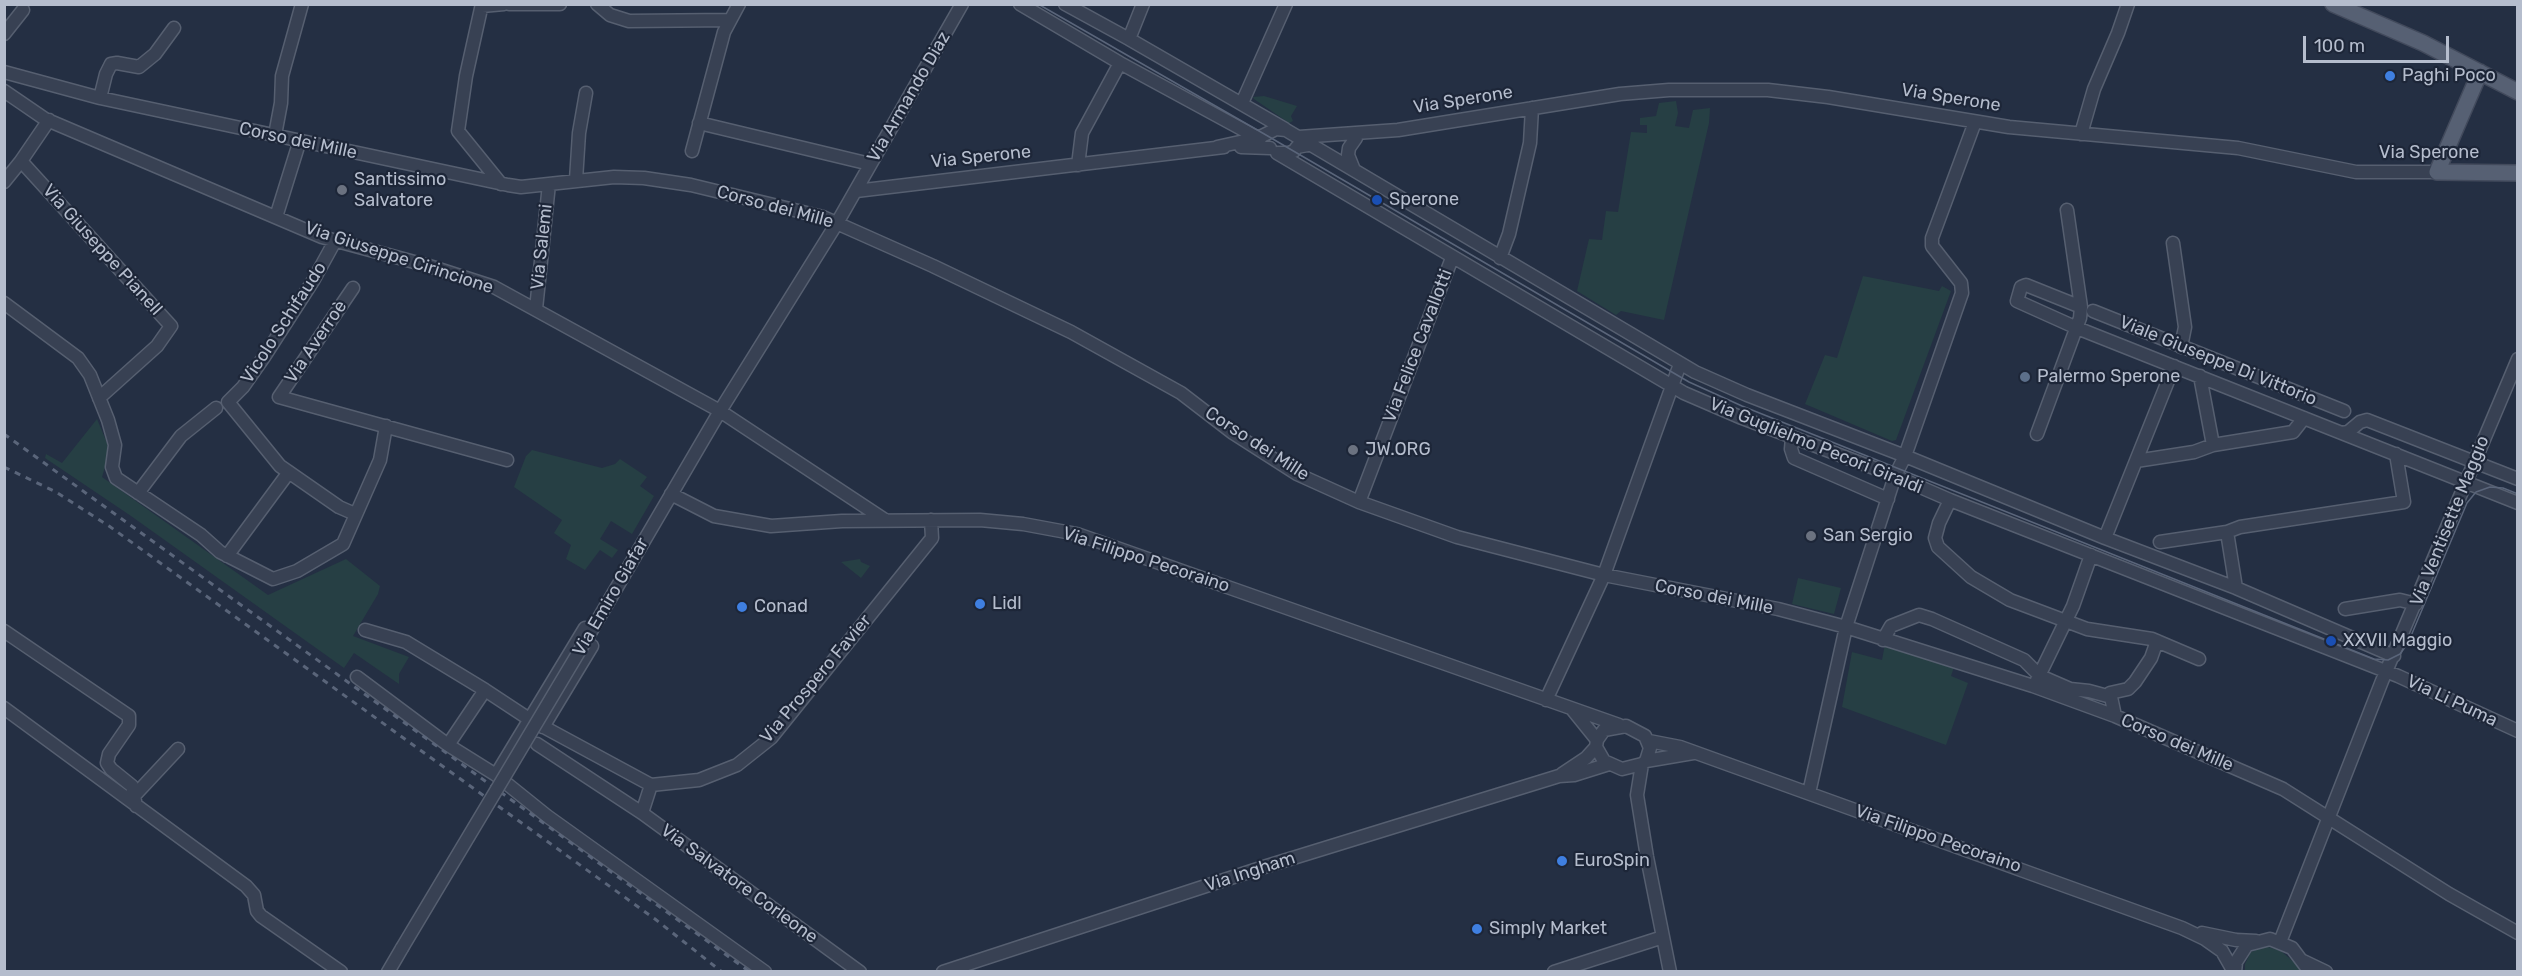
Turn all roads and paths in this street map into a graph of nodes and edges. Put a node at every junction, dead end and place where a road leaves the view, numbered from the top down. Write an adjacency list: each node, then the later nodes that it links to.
1 (302, 4): 34 (street)
2 (507, 4): 3 (street); 13 (street)
3 (560, 4)
4 (597, 4): 15 (street)
5 (739, 4): 15 (street)
6 (962, 4): 44 (street, Via Armando Diaz)
7 (1020, 4): 19 (street, Via Guglielmo Pecori Giraldi)
8 (1065, 4): 18 (street)
9 (1143, 4): 18 (street)
10 (1286, 4): 26 (street)
11 (2128, 4): 33 (street)
12 (2333, 4): 21 (main road)
13 (482, 5): 51 (street)
14 (23, 10): 17 (street)
15 (730, 20): 30 (street)
16 (174, 28): 25 (street)
17 (4, 34)
18 (1129, 39): 26 (street)
19 (1120, 63): 31 (street, Via Guglielmo Pecori Giraldi); 45 (street)
20 (4, 72): 25 (street, Corso dei Mille)
21 (2480, 72): 23 (main road); 47 (main road)
22 (4, 91): 28 (street, Via Giuseppe Cirincione)
23 (2517, 92)
24 (586, 93): 49 (street)
25 (100, 98): 34 (street, Corso dei Mille)
26 (1242, 103): 35 (street)
27 (1532, 108): 29 (street, Via Sperone); 32 (street, Via Sperone); 60 (street)
28 (49, 120): 43 (street); 55 (street, Via Giuseppe Cirincione)
29 (1975, 122): 33 (street, Via Sperone); 87 (street)
30 (699, 123): 42 (street); 44 (street)
31 (1238, 126): 38 (street); 39 (street, Via Guglielmo Pecori Giraldi)
32 (1379, 132): 35 (street); 36 (street)
33 (2081, 134): 47 (street, Via Sperone)
34 (275, 135): 37 (street, Corso dei Mille)
35 (1294, 137): 39 (street); 39 (street); 40 (street)
36 (1356, 138): 40 (street); 46 (street)
37 (300, 140): 51 (street, Corso dei Mille); 55 (street)
38 (1234, 143): 39 (street); 41 (street)
39 (1268, 143): 41 (street); 59 (street, Via Guglielmo Pecori Giraldi)
40 (1311, 144): 46 (street, Via Guglielmo Pecori Giraldi)
41 (1217, 147): 45 (street, Via Sperone)
42 (692, 151)
43 (21, 161): 50 (street); 76 (street, Via Giuseppe Pianell)
44 (870, 164): 53 (street, Via Armando Diaz)
45 (1078, 165): 53 (street, Via Sperone)
46 (1355, 171): 60 (street, Via Guglielmo Pecori Giraldi)
47 (2437, 172): 48 (main road, Via Sperone)
48 (2517, 173)
49 (576, 180): 52 (street, Corso dei Mille); 56 (street, Corso dei Mille)
50 (4, 182)
51 (501, 184): 52 (street, Corso dei Mille)
52 (549, 184): 63 (street, Via Salemi)
53 (856, 191): 56 (street, Via Armando Diaz)
54 (2067, 210): 64 (street)
55 (276, 217): 57 (street, Via Giuseppe Cirincione)
56 (837, 224): 78 (street, Via Emiro Giafar); 100 (street, Corso dei Mille)
57 (335, 240): 63 (street, Via Giuseppe Cirincione); 91 (street, Vicolo Schifaudo)
58 (2173, 243): 68 (street)
59 (1452, 258): 74 (street, Via Guglielmo Pecori Giraldi); 100 (street, Via Felice Cavallotti)
60 (1500, 258): 70 (street, Via Guglielmo Pecori Giraldi)
61 (353, 288): 81 (street, Via Averroè)
62 (4, 303): 76 (street)
63 (536, 309): 78 (street, Via Giuseppe Cirincione)
64 (2087, 309): 65 (street, Viale Giuseppe Di Vittorio); 66 (street); 66 (street, Viale Giuseppe Di Vittorio)
65 (2119, 322): 67 (street); 68 (street, Viale Giuseppe Di Vittorio)
66 (2077, 328): 67 (street, Viale Giuseppe Di Vittorio); 83 (street)
67 (2112, 341): 71 (street, Viale Giuseppe Di Vittorio)
68 (2181, 347): 72 (street, Viale Giuseppe Di Vittorio)
69 (2517, 358): 90 (street, Via Ventisette Maggio)
70 (1680, 364): 74 (street); 87 (street, Via Guglielmo Pecori Giraldi)
71 (2174, 366): 73 (street, Viale Giuseppe Di Vittorio); 89 (street)
72 (2248, 374): 75 (street); 79 (street, Viale Giuseppe Di Vittorio)
73 (2200, 376): 75 (street, Viale Giuseppe Di Vittorio); 85 (street)
74 (1671, 386): 84 (street, Via Guglielmo Pecori Giraldi); 112 (street)
75 (2239, 392): 80 (street, Viale Giuseppe Di Vittorio)
76 (99, 398): 95 (street)
77 (216, 408): 95 (street)
78 (720, 411): 96 (street, Via Emiro Giafar); 99 (street, Via Giuseppe Cirincione)
79 (2344, 411)
80 (2304, 418): 82 (street, Viale Giuseppe Di Vittorio); 85 (street)
81 (386, 426): 88 (street); 102 (street)
82 (2342, 433): 86 (street, Viale Giuseppe Di Vittorio); 90 (street)
83 (2037, 434)
84 (1792, 438): 92 (street, Via Guglielmo Pecori Giraldi); 97 (street)
85 (2213, 445): 89 (street)
86 (2396, 454): 94 (street, Viale Giuseppe Di Vittorio); 106 (street)
87 (1905, 456): 92 (street); 107 (street, Via Guglielmo Pecori Giraldi)
88 (507, 460)
89 (2136, 461): 107 (street)
90 (2474, 462): 93 (street); 94 (street, Via Ventisette Maggio)
91 (289, 472): 102 (street); 110 (street)
92 (1896, 476): 97 (street); 98 (street, Via Guglielmo Pecori Giraldi)
93 (2517, 479)
94 (2466, 482): 101 (street, Viale Giuseppe Di Vittorio); 114 (street, Via Ventisette Maggio)
95 (138, 493): 110 (street)
96 (671, 494): 105 (street, Via Filippo Pecoraino); 111 (street, Via Emiro Giafar)
97 (1888, 499): 117 (street)
98 (1950, 500): 109 (street, Via Guglielmo Pecori Giraldi); 116 (street)
99 (858, 502): 103 (street, Via Giuseppe Cirincione); 105 (street)
100 (1359, 502): 112 (street, Corso dei Mille)
101 (2517, 503)
102 (355, 514): 110 (street)
103 (885, 520): 104 (street, Via Filippo Pecoraino); 105 (street, Via Filippo Pecoraino)
104 (932, 520): 130 (street, Via Filippo Pecoraino); 149 (street, Via Prospero Favier)
105 (842, 522)
106 (2227, 532): 108 (street); 113 (street)
107 (2105, 538): 113 (street, Via Guglielmo Pecori Giraldi)
108 (2160, 542)
109 (2091, 555): 116 (street); 125 (street, Via Guglielmo Pecori Giraldi)
110 (227, 556)
111 (625, 571): 122 (street, Via Emiro Giafar); 134 (street)
112 (1604, 575): 117 (street, Corso dei Mille); 130 (street)
113 (2236, 588): 123 (street, Via Guglielmo Pecori Giraldi)
114 (2416, 604): 115 (street); 123 (street, Via Ventisette Maggio)
115 (2345, 609)
116 (2066, 621): 121 (street); 127 (street)
117 (1846, 627): 120 (street, Corso dei Mille); 150 (street)
118 (365, 630): 128 (street)
119 (4, 631): 152 (street)
120 (1883, 640): 127 (street, Corso dei Mille); 127 (street)
121 (2157, 641): 124 (street); 129 (street)
122 (589, 643): 136 (street); 162 (street, Via Emiro Giafar, bridge)
123 (2394, 656): 125 (street, Via Ventisette Maggio)
124 (2199, 659)
125 (2386, 672): 137 (street, Via Li Puma); 154 (street, Via Ventisette Maggio)
126 (357, 677): 141 (street)
127 (2036, 681): 129 (street); 133 (street, Corso dei Mille)
128 (485, 690): 134 (street); 141 (street)
129 (2110, 697): 133 (street)
130 (1546, 699): 132 (street, Via Filippo Pecoraino)
131 (4, 708): 152 (street)
132 (1571, 708): 135 (street, Via Filippo Pecoraino); 139 (street)
133 (2115, 716): 154 (street, Corso dei Mille)
134 (529, 719): 136 (street); 147 (street)
135 (1619, 725): 138 (street, Via Filippo Pecoraino); 139 (street)
136 (543, 727): 149 (street)
137 (2517, 731)
138 (1649, 741): 143 (street, Via Filippo Pecoraino); 144 (street)
139 (1597, 743): 145 (street); 148 (street)
140 (537, 744): 153 (street)
141 (448, 746): 147 (street)
142 (178, 749): 152 (street)
143 (1694, 753): 144 (street, Via Filippo Pecoraino); 150 (street, Via Filippo Pecoraino)
144 (1644, 762): 146 (street, Via Filippo Pecoraino); 151 (street)
145 (1609, 764): 146 (street); 148 (street)
146 (1622, 769): 151 (street)
147 (496, 775): 163 (street)
148 (1559, 776): 165 (street, Via Ingham)
149 (651, 785): 153 (street, Via Salvatore Corleone)
150 (1809, 794): 155 (street, Via Filippo Pecoraino)
151 (1636, 795): 157 (street)
152 (135, 801): 161 (street)
153 (642, 813): 164 (street, Via Salvatore Corleone)
154 (2327, 817): 156 (street, Corso dei Mille); 159 (street, Via Ventisette Maggio)
155 (2182, 928): 158 (street, Via Filippo Pecoraino); 168 (street, Via Filippo Pecoraino)
156 (2517, 933)
157 (1663, 937): 166 (street); 167 (street)
158 (2257, 941): 159 (street, Via Filippo Pecoraino); 168 (street)
159 (2280, 942): 160 (street)
160 (2306, 966): 169 (street)
161 (341, 972)
162 (388, 972)
163 (765, 972)
164 (860, 972)
165 (943, 972)
166 (1554, 972)
167 (1670, 972)
168 (2235, 972)
169 (2326, 972)

